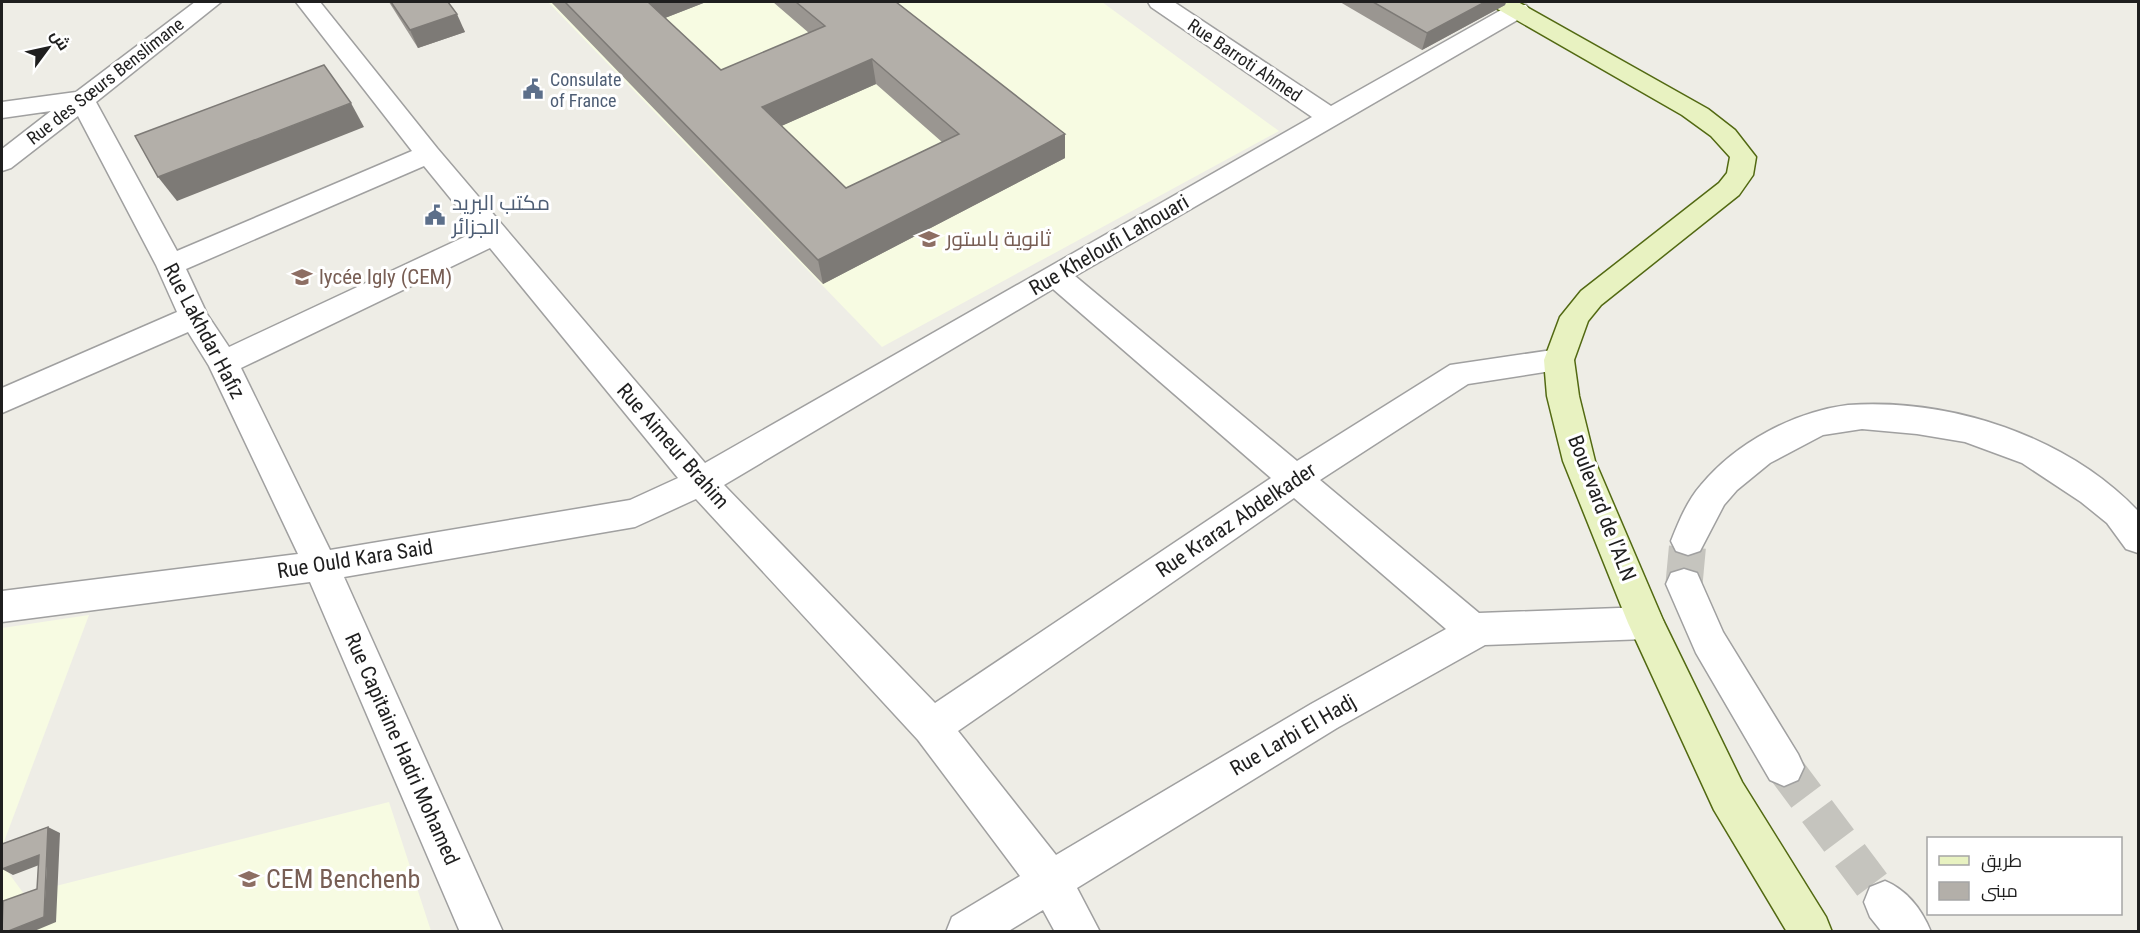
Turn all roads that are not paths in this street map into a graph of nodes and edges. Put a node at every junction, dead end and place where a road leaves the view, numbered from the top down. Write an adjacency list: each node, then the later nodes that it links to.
1 (209, 2): 5 (street, Rue des Sœurs Benslimane)
2 (308, 2): 8 (street, Rue Aimeur Brahim)
3 (1159, 2): 7 (street, Rue Barroti Ahmed)
4 (1510, 6): 7 (street, Rue Kheloufi Lahouari); 14 (main road, Boulevard de l'ALN)
5 (82, 99): 6 (street); 9 (street, Rue des Sœurs Benslimane); 11 (street, Rue Lakhdar Hafiz)
6 (2, 110)
7 (1332, 118): 12 (street, Rue Kheloufi Lahouari)
8 (428, 154): 10 (street, Rue Aimeur Brahim); 11 (street)
9 (2, 162)
10 (495, 234): 15 (street); 18 (street, Rue Aimeur Brahim)
11 (170, 265): 13 (street, Rue Lakhdar Hafiz)
12 (1055, 275): 17 (street); 18 (street, Rue Kheloufi Lahouari)
13 (194, 317): 15 (street, Rue Lakhdar Hafiz); 16 (street)
14 (1559, 360): 17 (street, Rue Kraraz Abdelkader); 24 (main road, Boulevard de l'ALN)
15 (223, 363): 21 (street, Rue Lakhdar Hafiz)
16 (2, 401)
17 (1296, 479): 25 (street); 26 (street, Rue Kraraz Abdelkader)
18 (701, 482): 21 (street, Rue Ould Kara Said); 26 (street, Rue Aimeur Brahim)
19 (2139, 539): 20 (street)
20 (1688, 541)
21 (321, 566): 23 (street, Rue Ould Kara Said); 29 (street, Rue Capitaine Hadri Mohamed)
22 (1684, 584): 27 (street)
23 (2, 607)
24 (1646, 623): 25 (street, Rue Larbi El Hadj); 32 (main road, Boulevard de l'ALN)
25 (1475, 632): 28 (street, Rue Larbi El Hadj)
26 (932, 727): 28 (street, Rue Aimeur Brahim)
27 (1784, 767)
28 (1049, 880): 30 (street, Rue Larbi El Hadj); 31 (street, Rue Aimeur Brahim)
29 (482, 932)
30 (967, 932)
31 (1079, 932)
32 (1811, 932)

